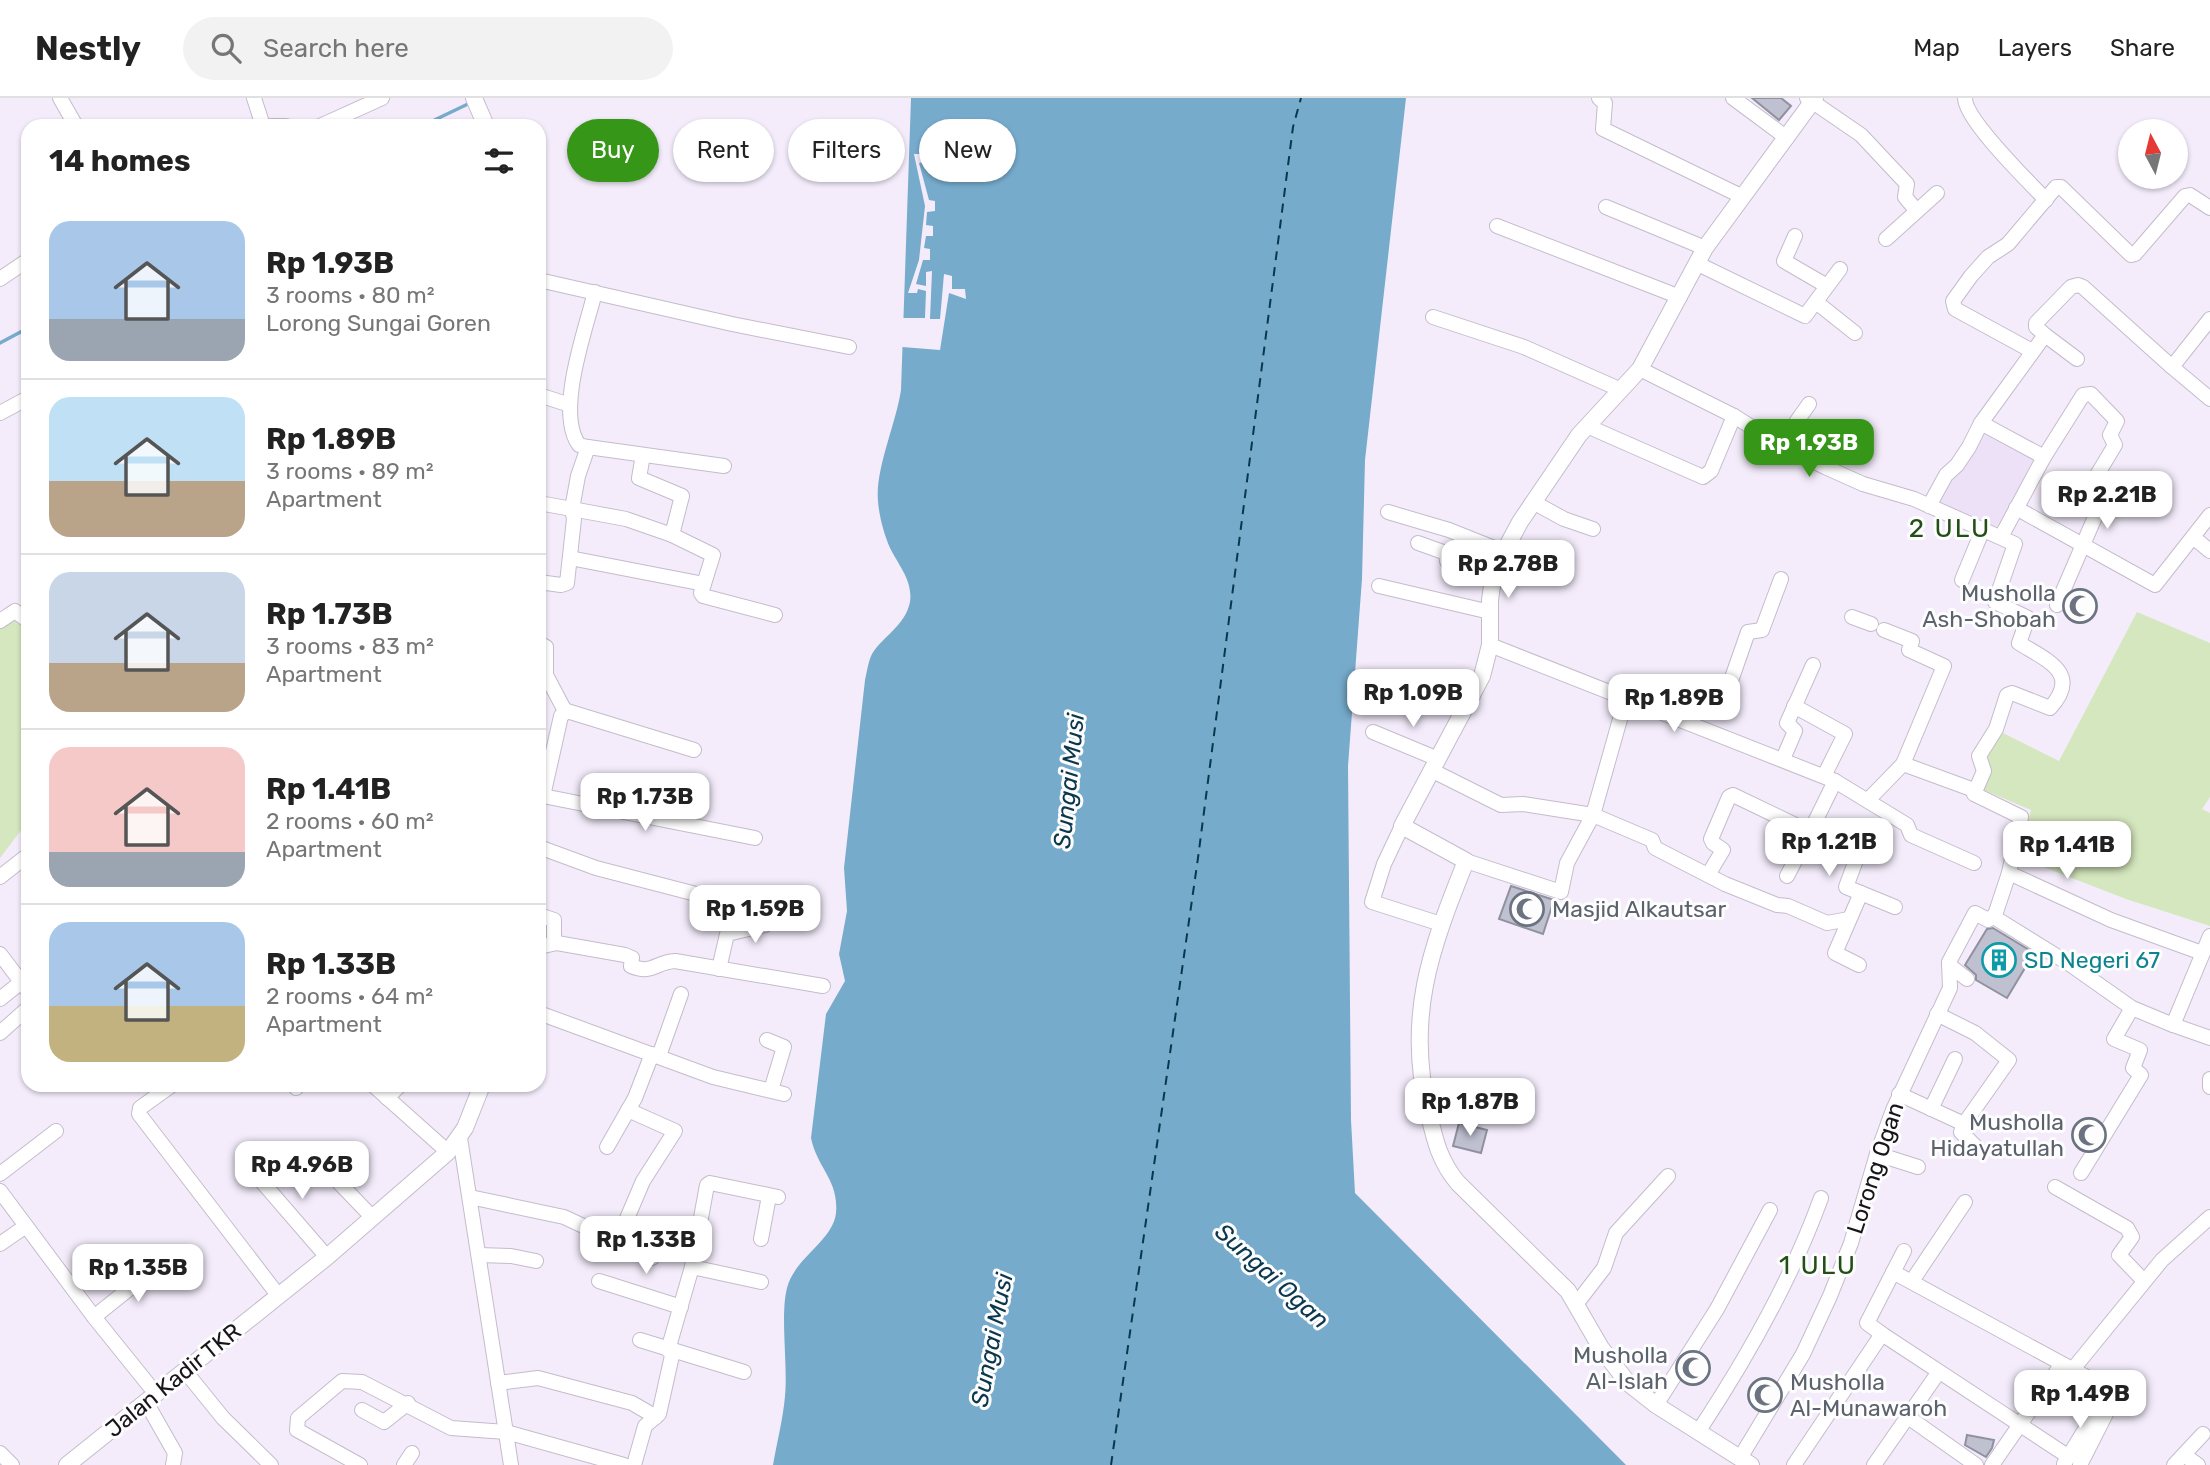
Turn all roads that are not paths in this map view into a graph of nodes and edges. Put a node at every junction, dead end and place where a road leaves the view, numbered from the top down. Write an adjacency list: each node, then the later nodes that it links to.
1 (60, 98): 9 (street)
2 (254, 98): 10 (street)
3 (382, 98): 11 (street)
4 (474, 98): 12 (street)
5 (1600, 98): 15 (street)
6 (1733, 98): 13 (street)
7 (1965, 98): 16 (street)
8 (1811, 100): 13 (street); 19 (street)
9 (72, 119)
10 (261, 119)
11 (336, 119)
12 (483, 119)
13 (1787, 138): 15 (street)
14 (1937, 193): 19 (street)
15 (1743, 197): 23 (street)
16 (2046, 200): 18 (street); 38 (street)
17 (1606, 207): 23 (street)
18 (2210, 208)
19 (1916, 210): 22 (street)
20 (1497, 226): 31 (street)
21 (1795, 236): 29 (street)
22 (1886, 239)
23 (1705, 248): 25 (street)
24 (21, 265): 27 (street)
25 (1693, 268): 31 (street); 32 (street)
26 (1840, 269): 29 (street)
27 (0, 279)
28 (546, 282): 30 (street)
29 (1827, 286): 32 (street)
30 (595, 292): 37 (street); 47 (street)
31 (1680, 296): 41 (street)
32 (1816, 302): 35 (street)
33 (1433, 317): 42 (street)
34 (2210, 319): 40 (street)
35 (1855, 333)
36 (2045, 335): 38 (street); 39 (street); 40 (street)
37 (849, 347)
38 (2032, 351): 50 (street)
39 (2077, 359)
40 (2172, 367): 44 (street)
41 (1640, 369): 42 (street); 49 (street)
42 (1619, 389): 51 (street)
43 (546, 396): 47 (street)
44 (2210, 399)
45 (21, 402): 48 (street)
46 (1809, 404): 52 (street)
47 (570, 405): 53 (street)
48 (0, 413)
49 (1734, 416): 51 (street); 52 (street)
50 (1981, 423): 55 (street); 59 (street)
51 (1583, 431): 57 (street)
52 (1780, 445): 59 (street)
53 (588, 447): 54 (street); 61 (street)
54 (643, 455): 56 (street); 66 (street)
55 (2044, 457): 60 (street); 70 (street)
56 (724, 466)
57 (1533, 502): 64 (street); 72 (street)
58 (546, 504): 61 (street)
59 (1928, 506): 65 (street)
60 (2016, 508): 67 (street); 70 (street)
61 (572, 509): 66 (street); 73 (street)
62 (1388, 512): 72 (street)
63 (2210, 515): 68 (street)
64 (1593, 529)
65 (1983, 529): 67 (street); 76 (street)
66 (672, 535): 78 (street)
67 (2001, 537): 104 (street)
68 (2193, 537): 70 (street); 71 (street)
69 (1418, 542): 74 (street)
70 (2081, 544): 80 (street)
71 (2210, 551)
72 (1504, 552): 74 (street)
73 (570, 558): 77 (street); 78 (street)
74 (1496, 576): 81 (street)
75 (1781, 579): 96 (street)
76 (1962, 580)
77 (546, 583)
78 (704, 584): 83 (street)
79 (1379, 586): 81 (street)
80 (2057, 605)
81 (1490, 611): 86 (street)
82 (21, 615): 85 (street)
83 (775, 615)
84 (1852, 617): 100 (street)
85 (0, 621)
86 (1490, 646): 92 (street); 93 (street)
87 (546, 648): 89 (street)
88 (1813, 666): 94 (street)
89 (546, 676)
90 (546, 676): 95 (street)
91 (1426, 677): 92 (street)
92 (1473, 696): 101 (street)
93 (1626, 698): 96 (street); 107 (street)
94 (1794, 706): 99 (street); 103 (street)
95 (565, 712): 98 (street); 102 (street)
96 (1682, 719): 99 (street)
97 (1373, 732): 101 (street)
98 (694, 750)
99 (1783, 759): 103 (street)
100 (1903, 764): 104 (street); 106 (street)
101 (1436, 765): 107 (street); 108 (street)
102 (546, 778)
103 (1829, 778): 106 (street); 109 (street)
104 (1974, 790): 115 (street)
105 (546, 797): 110 (street)
106 (1869, 799): 114 (street)
107 (1593, 815): 113 (street); 116 (street)
108 (1402, 826): 113 (street); 126 (street)
109 (1811, 830): 116 (street); 117 (street); 119 (street)
110 (755, 838)
111 (546, 849): 120 (street)
112 (21, 860): 118 (street)
113 (1466, 861): 126 (street)
114 (1974, 863)
115 (2009, 873): 122 (street); 130 (street)
116 (1708, 875): 125 (street)
117 (1787, 876)
118 (0, 877)
119 (1861, 893): 121 (street); 125 (street)
120 (719, 900)
121 (1895, 907)
122 (1995, 915): 133 (street); 141 (street)
123 (546, 916): 128 (street)
124 (768, 918): 134 (street)
125 (1849, 919): 132 (street)
126 (1441, 923): 199 (street)
127 (2210, 936): 130 (street)
128 (556, 943): 129 (street); 134 (street)
129 (546, 945)
130 (2202, 953): 145 (street)
131 (0, 954): 136 (street)
132 (1859, 965)
133 (1949, 965): 135 (street); 143 (street, Lorong Ogan)
134 (719, 969): 137 (street)
135 (1967, 979)
136 (21, 983)
137 (823, 986)
138 (21, 988): 140 (street)
139 (681, 994): 149 (street)
140 (0, 999)
141 (2132, 1008): 145 (street); 171 (street)
142 (21, 1014): 146 (street)
143 (1937, 1014): 157 (street, Lorong Ogan); 161 (street)
144 (546, 1016): 149 (street)
145 (2174, 1026): 147 (street)
146 (0, 1033)
147 (2210, 1038)
148 (767, 1040): 149 (street)
149 (655, 1055): 160 (street)
150 (1955, 1059): 159 (street)
151 (2210, 1079): 152 (street)
152 (2210, 1087)
153 (162, 1092): 198 (street)
154 (381, 1092): 158 (street)
155 (393, 1092): 158 (street)
156 (479, 1093): 163 (street, Jalan Kadir TKR)
157 (1899, 1094): 159 (street); 167 (street, Lorong Ogan)
158 (387, 1098): 166 (street)
159 (1931, 1109): 161 (street)
160 (628, 1110): 164 (street); 183 (street)
161 (1964, 1124): 165 (street)
162 (56, 1131): 172 (street)
163 (460, 1138): 166 (street, Jalan Kadir TKR); 176 (street)
164 (607, 1147)
165 (1978, 1149)
166 (448, 1152): 180 (street, Jalan Kadir TKR)
167 (1877, 1154): 168 (street); 222 (street, Lorong Ogan)
168 (1917, 1167)
169 (325, 1168): 180 (street)
170 (251, 1170): 188 (street)
171 (2081, 1173)
172 (0, 1174)
173 (1668, 1176): 199 (street)
174 (2055, 1187): 196 (street)
175 (0, 1191): 182 (street)
176 (471, 1197): 183 (street); 187 (street)
177 (1821, 1198): 218 (street)
178 (1965, 1202): 195 (street)
179 (1770, 1210): 212 (street)
180 (372, 1217): 188 (street, Jalan Kadir TKR)
181 (2210, 1217): 196 (street)
182 (26, 1226): 185 (street); 201 (street)
183 (610, 1239): 189 (street)
184 (761, 1239): 192 (street)
185 (0, 1244)
186 (1904, 1251): 193 (street)
187 (479, 1255): 190 (street); 209 (street)
188 (327, 1256): 198 (street, Jalan Kadir TKR)
189 (652, 1258)
190 (536, 1261)
191 (160, 1264): 201 (street)
192 (692, 1266): 197 (street); 200 (street)
193 (1894, 1272): 195 (street); 202 (street)
194 (599, 1281): 200 (street)
195 (1912, 1281): 205 (street)
196 (2144, 1281): 205 (street)
197 (761, 1282)
198 (278, 1294): 206 (street, Jalan Kadir TKR)
199 (1577, 1303): 212 (street)
200 (681, 1307): 204 (street)
201 (94, 1317): 210 (street)
202 (1882, 1334): 208 (street); 233 (street)
203 (640, 1339): 204 (street)
204 (671, 1351): 207 (street); 214 (street)
205 (2066, 1369): 216 (street); 223 (street)
206 (185, 1371): 210 (street, Jalan Kadir TKR); 228 (street)
207 (744, 1372)
208 (1938, 1373): 215 (street); 216 (street)
209 (498, 1383): 214 (street); 217 (street)
210 (151, 1398): 226 (street, Jalan Kadir TKR); 227 (street)
211 (408, 1403): 213 (street); 217 (street); 229 (street)
212 (1657, 1405): 218 (street)
213 (362, 1410)
214 (656, 1417): 232 (street)
215 (1908, 1417): 224 (street); 234 (street)
216 (2019, 1426): 223 (street); 235 (street)
217 (506, 1432): 230 (street); 231 (street)
218 (1698, 1432): 222 (street)
219 (2203, 1434): 221 (street)
220 (0, 1453): 225 (street)
221 (2179, 1460): 236 (street)
222 (1746, 1462)
223 (2071, 1462)
224 (1878, 1463)
225 (12, 1465)
226 (67, 1465)
227 (173, 1465)
228 (271, 1465)
229 (359, 1465)
230 (511, 1465)
231 (624, 1465)
232 (634, 1465)
233 (1794, 1465)
234 (1976, 1465)
235 (1993, 1465)
236 (2198, 1465)

